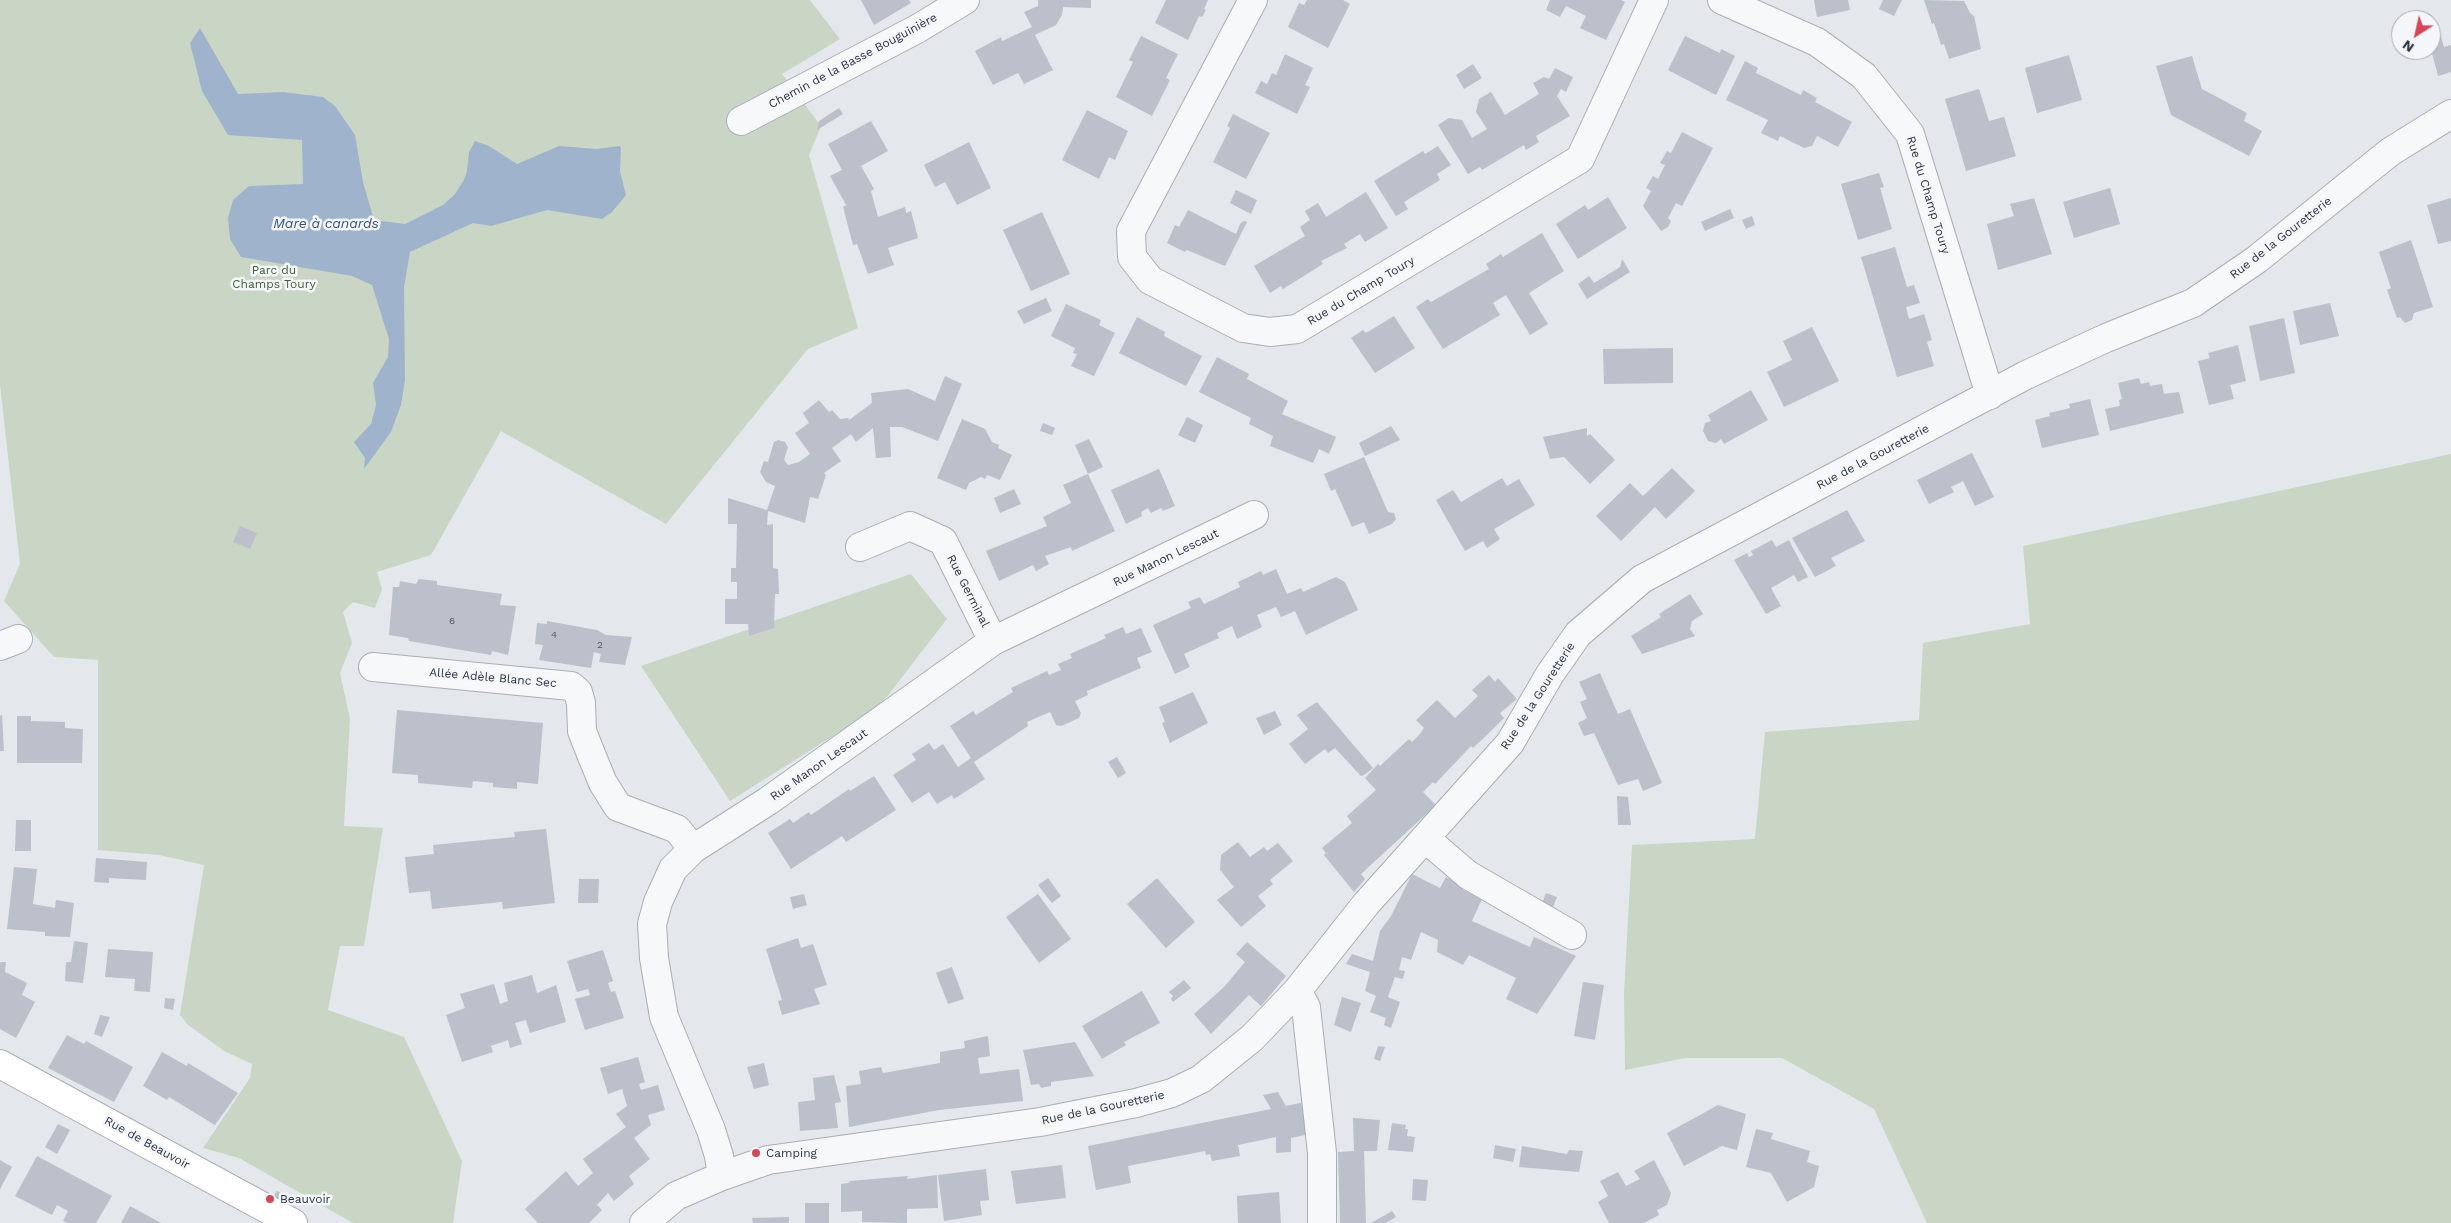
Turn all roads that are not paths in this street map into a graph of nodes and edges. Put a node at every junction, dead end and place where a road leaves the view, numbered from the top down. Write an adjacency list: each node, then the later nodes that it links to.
1 (965, 0): 6 (street, Chemin de la Basse Bouguinière)
2 (1253, 0): 3 (street, Rue du Champ Toury)
3 (1654, 0)
4 (1722, 0): 7 (street, Rue du Champ Toury)
5 (2451, 114): 7 (street, Rue de la Gouretterie)
6 (741, 121)
7 (1990, 395): 12 (street, Rue de la Gouretterie)
8 (1254, 515): 10 (street, Rue Manon Lescaut)
9 (860, 548): 10 (street, Rue Germinal)
10 (993, 641): 13 (street, Rue Manon Lescaut)
11 (373, 667): 13 (street, Allée Adèle Blanc Sec)
12 (1425, 838): 14 (street); 15 (street, Rue de la Gouretterie)
13 (693, 849): 17 (street, Rue Manon Lescaut)
14 (1572, 935)
15 (1297, 991): 17 (street, Rue de la Gouretterie); 20 (street)
16 (0, 1064): 18 (street, Rue de Beauvoir)
17 (722, 1176): 19 (street, Rue de la Gouretterie)
18 (293, 1223)
19 (644, 1223)
20 (1322, 1223)

